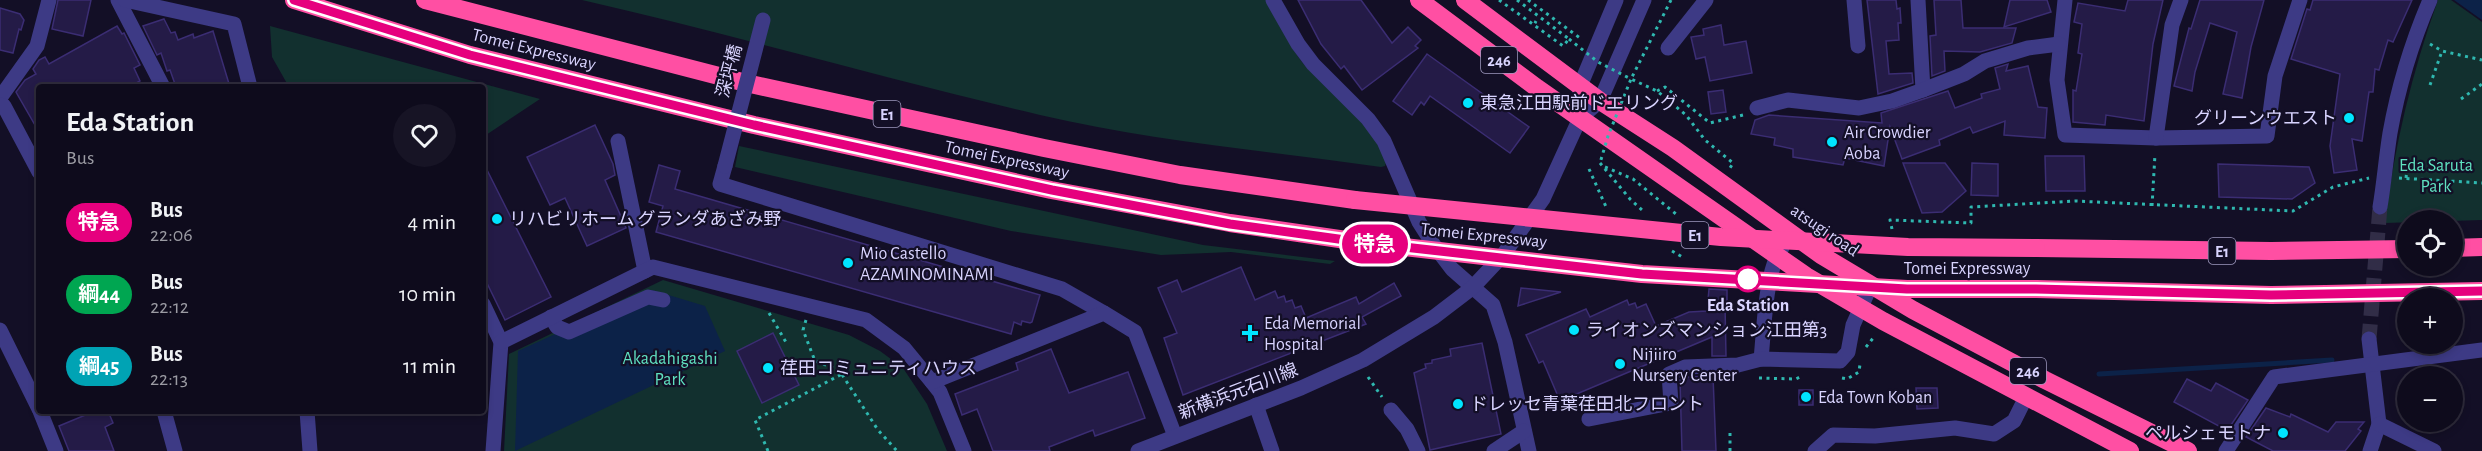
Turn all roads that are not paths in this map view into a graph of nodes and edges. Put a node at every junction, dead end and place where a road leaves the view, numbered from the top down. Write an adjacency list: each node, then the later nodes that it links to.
1 (49, 0): 26 (street)
2 (118, 0): 22 (street)
3 (124, 0): 23 (street)
4 (294, 0): 43 (highway, Tomei Expressway / E1, bridge)
5 (426, 0): 38 (highway, Tomei Expressway / E1, bridge)
6 (1274, 0): 42 (street)
7 (1419, 0): 30 (highway, 246)
8 (1464, 0): 24 (highway, atsugi road / 246)
9 (1616, 0): 24 (street)
10 (1644, 0): 27 (street)
11 (1706, 0): 21 (street)
12 (1854, 0): 20 (street)
13 (1917, 0): 25 (street)
14 (2065, 0): 19 (street)
15 (2181, 0): 31 (street)
16 (2300, 0): 31 (street)
17 (2430, 0): 34 (street)
18 (763, 20): 47 (street, 深坪橋, bridge)
19 (2059, 44): 25 (street); 31 (street)
20 (1858, 46)
21 (1668, 48)
22 (161, 84)
23 (248, 84)
24 (1580, 86): 27 (highway, atsugi road / 246); 30 (street)
25 (1923, 90): 29 (street)
26 (0, 98)
27 (1600, 101): 30 (street); 35 (highway, atsugi road / 246)
28 (0, 105): 33 (street)
29 (1757, 108)
30 (1580, 118): 39 (highway, 246); 42 (street, 新横浜元石川線)
31 (2156, 138)
32 (618, 141): 40 (street)
33 (36, 166)
34 (2380, 207)
35 (1793, 234): 39 (street); 41 (highway, atsugi road / 246)
36 (2463, 248): 37 (highway)
37 (2482, 248)
38 (2397, 249)
39 (1776, 255): 45 (highway, 246); 53 (street)
40 (645, 271): 48 (street); 55 (street)
41 (1871, 285): 45 (street); 79 (highway, atsugi road / 246)
42 (1472, 288): 58 (street, 新横浜元石川線); 65 (street)
43 (2482, 291)
44 (663, 300): 48 (street)
45 (1860, 307): 53 (street); 56 (highway, 246)
46 (486, 310): 51 (street)
47 (1104, 314): 55 (street); 66 (street)
48 (551, 317): 51 (street)
49 (0, 330): 57 (street)
50 (2369, 339): 54 (street)
51 (501, 342): 70 (street)
52 (2482, 350): 54 (street)
53 (1761, 359): 63 (street)
54 (2372, 366): 64 (street); 80 (street)
55 (932, 382): 71 (street)
56 (2026, 397): 77 (street); 78 (highway, 246)
57 (36, 404)
58 (1256, 405): 66 (street, 新横浜元石川線); 73 (street)
59 (1391, 410): 74 (street)
60 (41, 414): 67 (street)
61 (165, 414): 68 (street)
62 (307, 414): 69 (street)
63 (1589, 419)
64 (2379, 424): 81 (street); 82 (street)
65 (1524, 431): 75 (street); 76 (street)
66 (1175, 436): 72 (street, 新横浜元石川線)
67 (56, 451)
68 (175, 451)
69 (310, 451)
70 (493, 451)
71 (964, 451)
72 (1138, 451)
73 (1272, 451)
74 (1418, 451)
75 (1494, 451)
76 (1529, 451)
77 (1815, 451)
78 (2130, 451)
79 (2188, 451)
80 (2226, 451)
81 (2370, 451)
82 (2434, 451)

